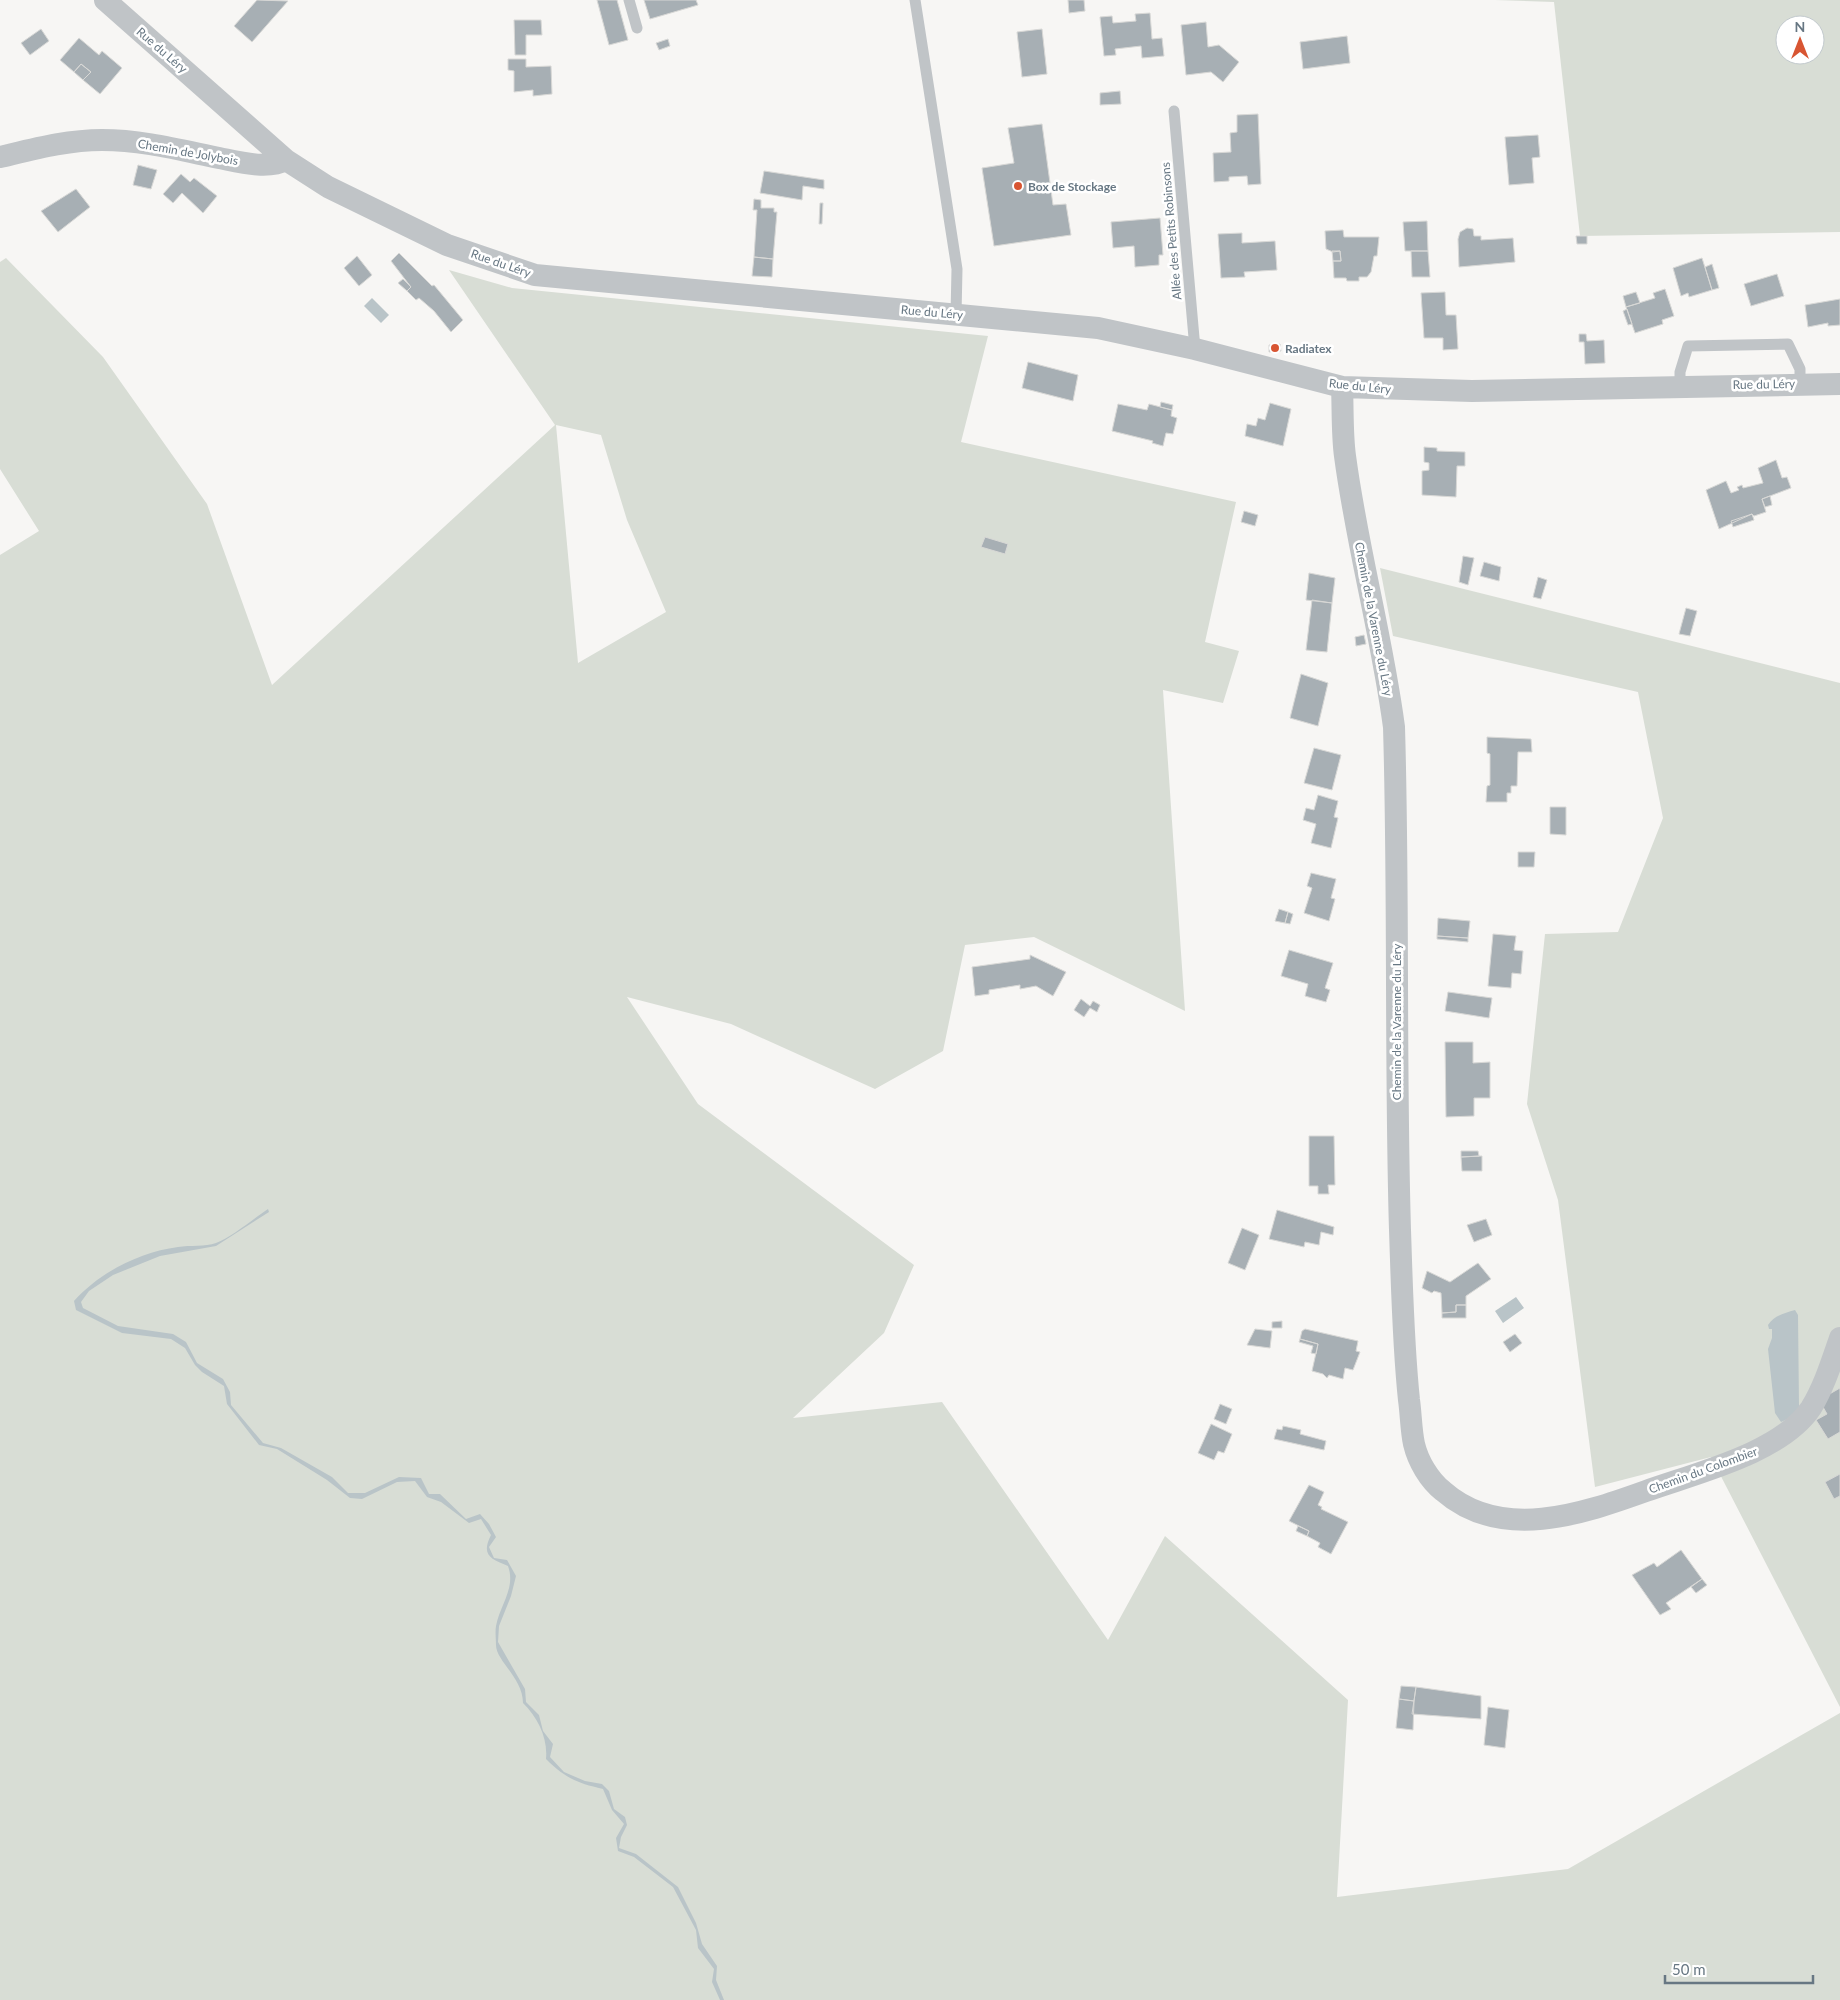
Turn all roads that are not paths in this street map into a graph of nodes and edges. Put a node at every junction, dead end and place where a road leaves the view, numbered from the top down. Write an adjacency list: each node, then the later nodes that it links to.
1 (105, 0): 7 (street, Rue du Léry)
2 (629, 0): 4 (lane)
3 (915, 0): 8 (lane)
4 (637, 28)
5 (1174, 111): 9 (lane, Allée des Petits Robinsons)
6 (0, 157): 7 (street, Chemin de Jolybois)
7 (286, 160): 8 (street, Rue du Léry)
8 (956, 315): 9 (street, Rue du Léry)
9 (1195, 349): 13 (street, Rue du Léry)
10 (1800, 383): 11 (street, Rue du Léry); 12 (street, Rue du Léry); 12 (lane)
11 (1840, 384)
12 (1680, 386): 13 (street, Rue du Léry)
13 (1342, 387): 15 (street, Chemin de la Varenne du Léry)
14 (1840, 1338): 15 (street, Chemin du Colombier)
15 (1596, 1509)

